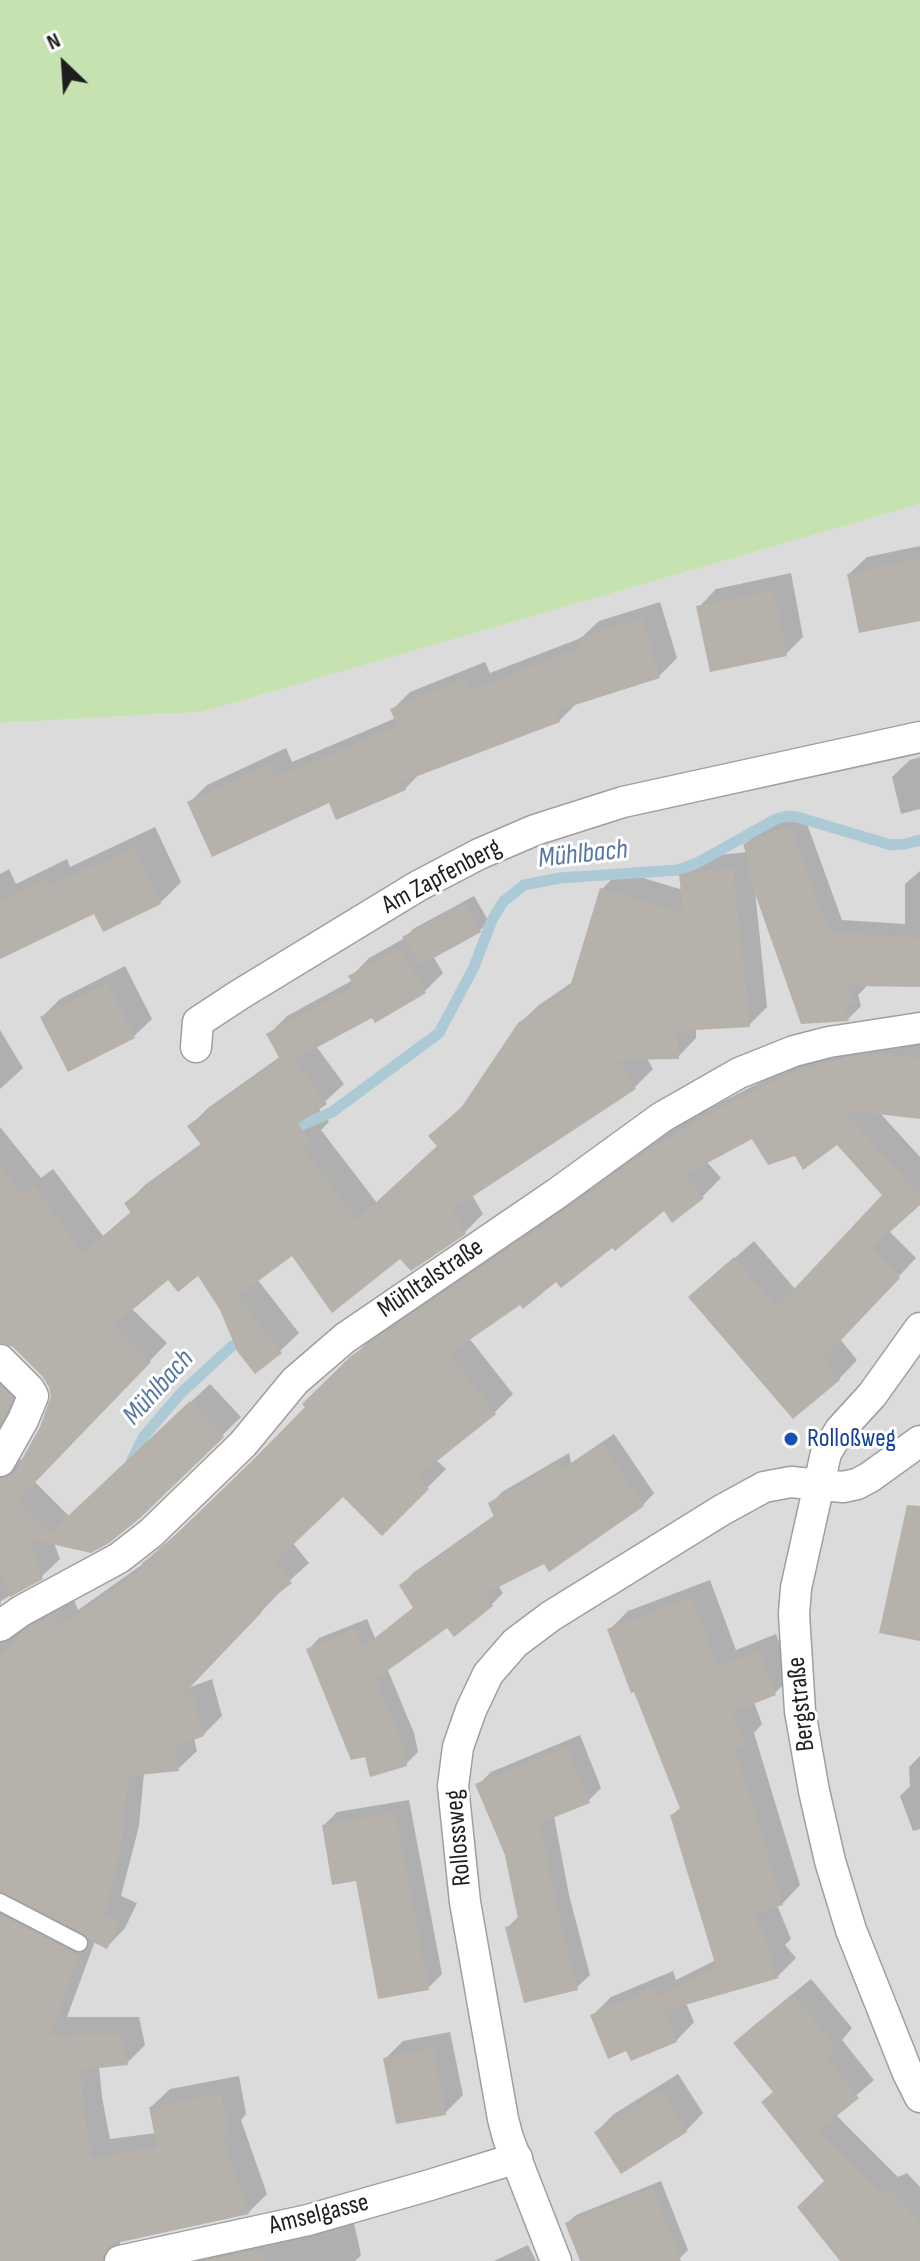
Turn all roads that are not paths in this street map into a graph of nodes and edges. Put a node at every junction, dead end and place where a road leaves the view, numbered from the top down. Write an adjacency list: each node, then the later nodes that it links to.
1 (920, 737): 3 (street, Am Zapfenberg)
2 (920, 1028): 9 (street, Mühltalstraße)
3 (196, 1047)
4 (920, 1328): 8 (street, Bergstraße)
5 (0, 1360): 7 (street)
6 (920, 1441): 8 (street, Rollossweg)
7 (0, 1461)
8 (819, 1484): 12 (street, Bergstraße); 13 (street, Rollossweg)
9 (2, 1617)
10 (0, 1902): 11 (lane)
11 (79, 1943)
12 (920, 2097)
13 (517, 2158): 14 (street, Amselgasse); 15 (street, Rollossweg)
14 (120, 2261)
15 (556, 2261)

